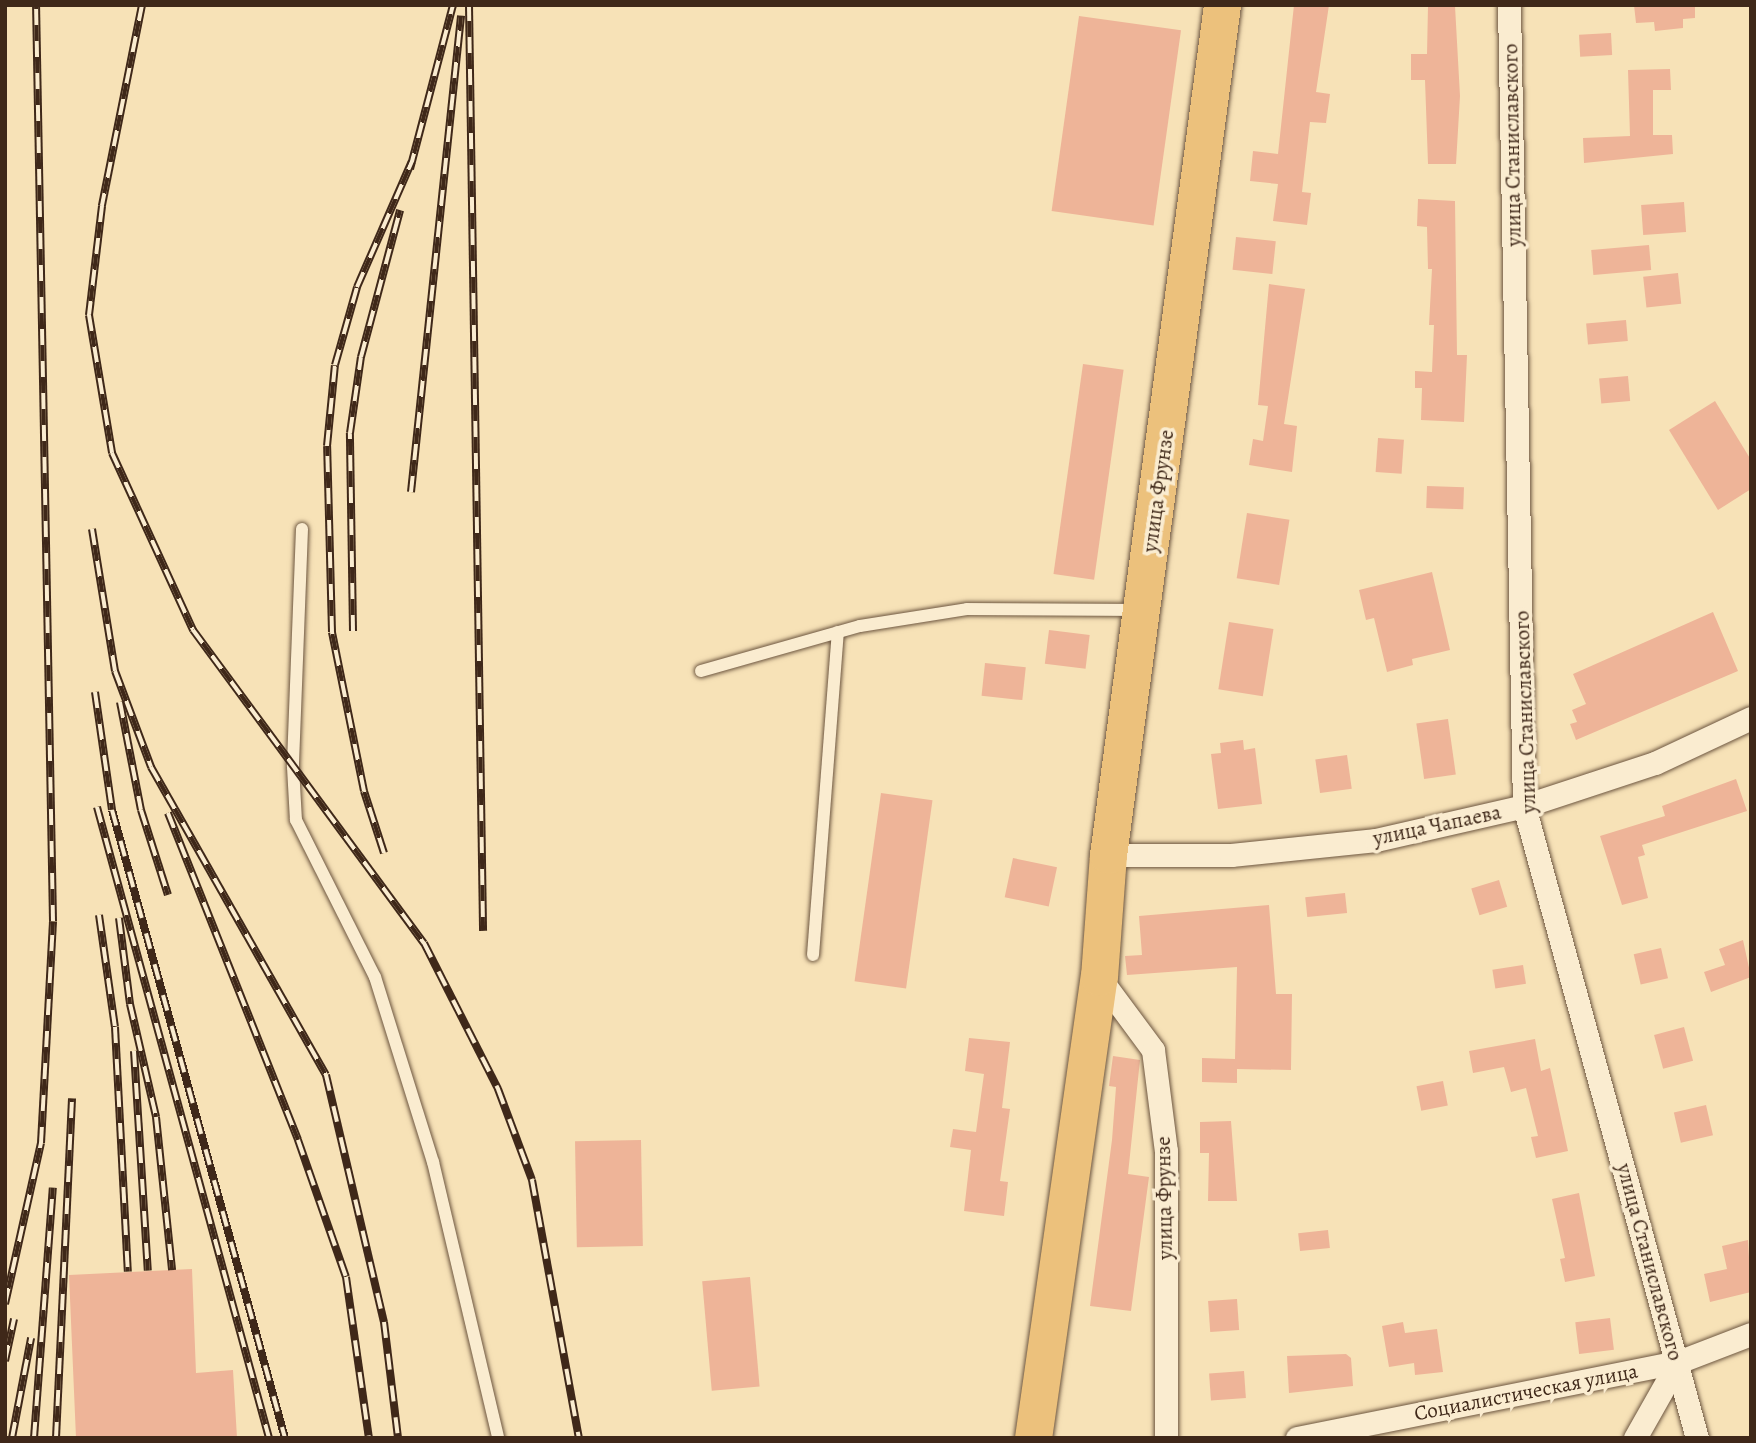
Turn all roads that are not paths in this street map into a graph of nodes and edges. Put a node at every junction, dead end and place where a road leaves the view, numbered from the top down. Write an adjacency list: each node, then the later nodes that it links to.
1 (1222, 5): 4 (main road, улица Фрунзе)
2 (1509, 5): 8 (street, улица Станиславского)
3 (302, 529): 14 (lane)
4 (1142, 610): 5 (lane); 9 (main road, улица Фрунзе)
5 (838, 632): 6 (lane); 10 (lane)
6 (701, 671)
7 (1751, 718): 8 (street, улица Чапаева)
8 (1524, 806): 9 (street, улица Чапаева); 13 (street, улица Станиславского)
9 (1108, 855): 11 (main road, улица Фрунзе)
10 (813, 955)
11 (1099, 977): 15 (main road, улица Фрунзе); 16 (street, улица Фрунзе)
12 (1751, 1334): 13 (street, Социалистическая улица)
13 (1678, 1362): 17 (street, Социалистическая улица); 18 (street); 19 (street, улица Станиславского)
14 (498, 1438)
15 (1033, 1438)
16 (1166, 1438)
17 (1297, 1438)
18 (1635, 1438)
19 (1697, 1438)

